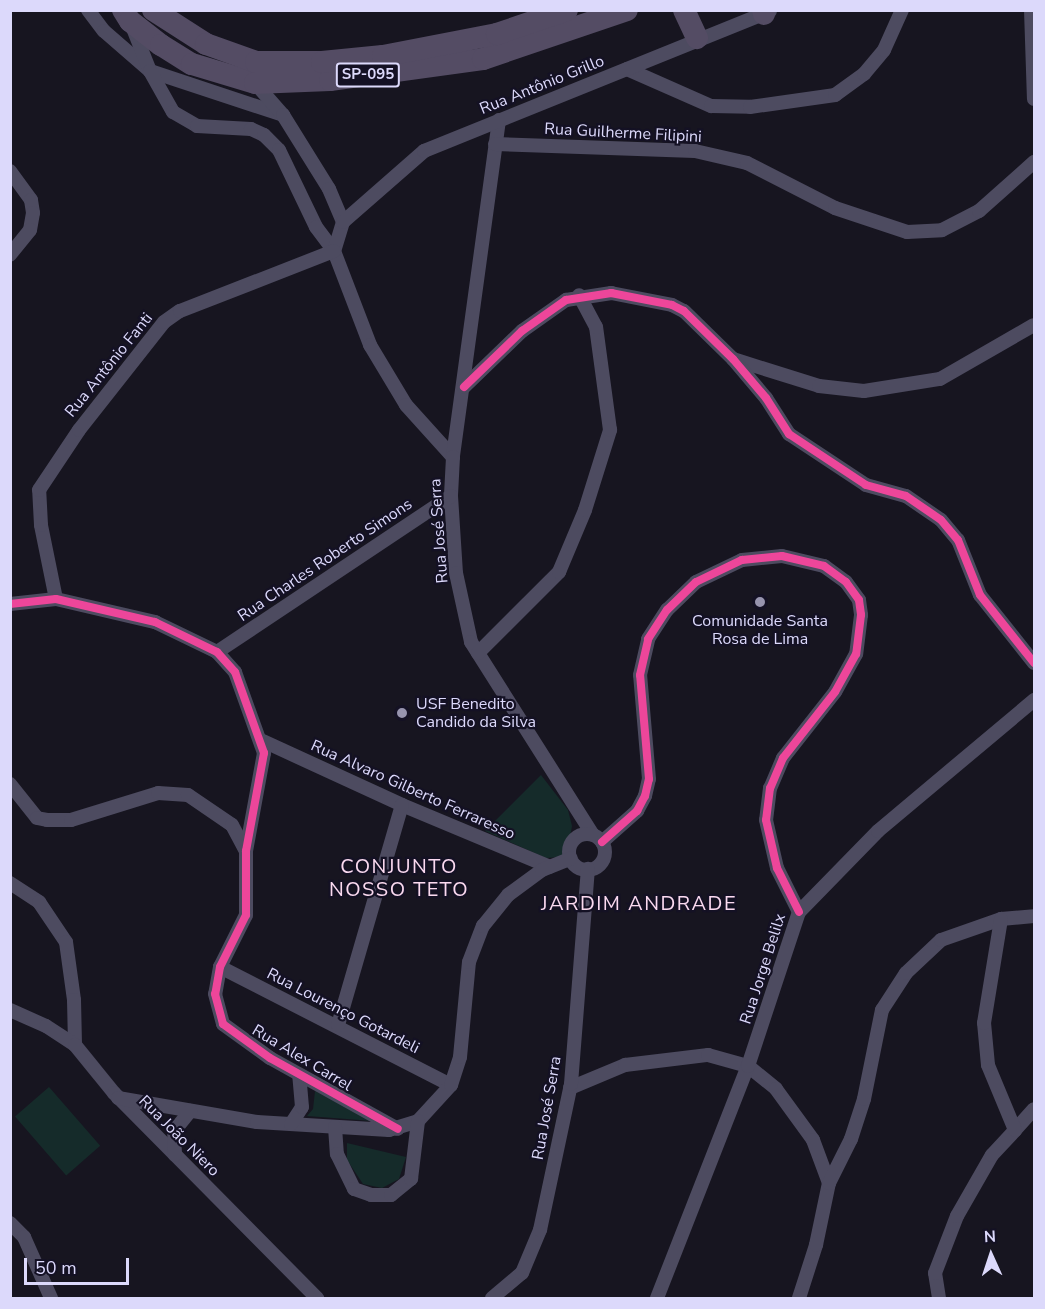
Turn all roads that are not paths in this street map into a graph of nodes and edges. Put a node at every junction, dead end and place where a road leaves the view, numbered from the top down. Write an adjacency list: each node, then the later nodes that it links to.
1 (88, 10): 12 (street)
2 (153, 10): 3 (main road, SP-095)
3 (567, 10)
4 (627, 10): 13 (main road, SP-095)
5 (684, 10): 10 (main road)
6 (902, 10): 11 (street)
7 (1031, 10): 14 (street)
8 (766, 12): 10 (street, Rua Antônio Grillo)
9 (127, 16): 12 (street); 13 (main road, SP-095)
10 (697, 38): 11 (street, Rua Antônio Grillo)
11 (627, 69): 16 (street, Rua Antônio Grillo)
12 (150, 71): 15 (street); 21 (street)
13 (255, 83): 15 (street)
14 (1034, 95)
15 (283, 115): 20 (street)
16 (499, 120): 17 (street, Rua José Serra); 20 (street, Rua Antônio Grillo)
17 (495, 144): 18 (street, Rua Guilherme Filipini); 26 (street, Rua José Serra)
18 (1035, 162)
19 (10, 171): 22 (street)
20 (343, 222): 21 (street)
21 (334, 251): 27 (street); 29 (street, Rua Antônio Fanti)
22 (10, 255)
23 (579, 295): 25 (street); 26 (street); 32 (street)
24 (1035, 325): 25 (street)
25 (733, 359): 33 (street)
26 (464, 387): 27 (street, Rua José Serra)
27 (453, 457): 28 (street, Rua José Serra)
28 (451, 496): 31 (street, Rua Charles Roberto Simons); 32 (street, Rua José Serra)
29 (56, 600): 30 (street, Rua Alex Carrel); 31 (street, Rua Alex Carrel)
30 (10, 604)
31 (217, 652): 35 (street, Rua Alex Carrel)
32 (478, 653): 38 (street, Rua José Serra)
33 (1035, 663)
34 (1035, 700): 44 (street, Rua Jorge Belilx)
35 (263, 741): 37 (street, Rua Alvaro Gilberto Ferraresso); 39 (street, Rua Alex Carrel)
36 (10, 784): 39 (street)
37 (402, 805): 41 (street, Rua Alvaro Gilberto Ferraresso); 49 (street)
38 (597, 838): 40 (street); 42 (street); 44 (street)
39 (246, 851): 47 (street, Rua Alex Carrel)
40 (571, 858): 41 (street); 42 (street)
41 (550, 867): 53 (street)
42 (588, 869): 54 (street, Rua José Serra)
43 (10, 883): 50 (street)
44 (798, 912): 51 (street, Rua Jorge Belilx)
45 (1035, 916): 46 (street)
46 (1001, 920): 62 (street); 64 (street)
47 (220, 967): 49 (street, Rua Lourenço Gotardeli); 52 (street, Rua Alex Carrel)
48 (10, 1010): 50 (street, Rua João Niero)
49 (338, 1025): 53 (street, Rua Lourenço Gotardeli)
50 (75, 1045): 55 (street, Rua João Niero)
51 (748, 1066): 54 (street); 64 (street); 69 (street, Rua Jorge Belilx)
52 (299, 1076): 59 (street); 61 (street, Rua Alex Carrel)
53 (452, 1084): 58 (street)
54 (570, 1088): 68 (street, Rua José Serra)
55 (118, 1098): 57 (street); 63 (street, Rua João Niero)
56 (1035, 1109): 62 (street)
57 (190, 1111): 59 (street); 63 (street)
58 (418, 1121): 60 (street); 61 (street)
59 (291, 1124): 60 (street)
60 (335, 1127): 61 (street)
61 (398, 1129)
62 (1014, 1130): 71 (street)
63 (175, 1155): 67 (street, Rua João Niero)
64 (829, 1183): 70 (street)
65 (10, 1223): 66 (street)
66 (51, 1299)
67 (317, 1299)
68 (492, 1299)
69 (657, 1299)
70 (799, 1299)
71 (939, 1299)

